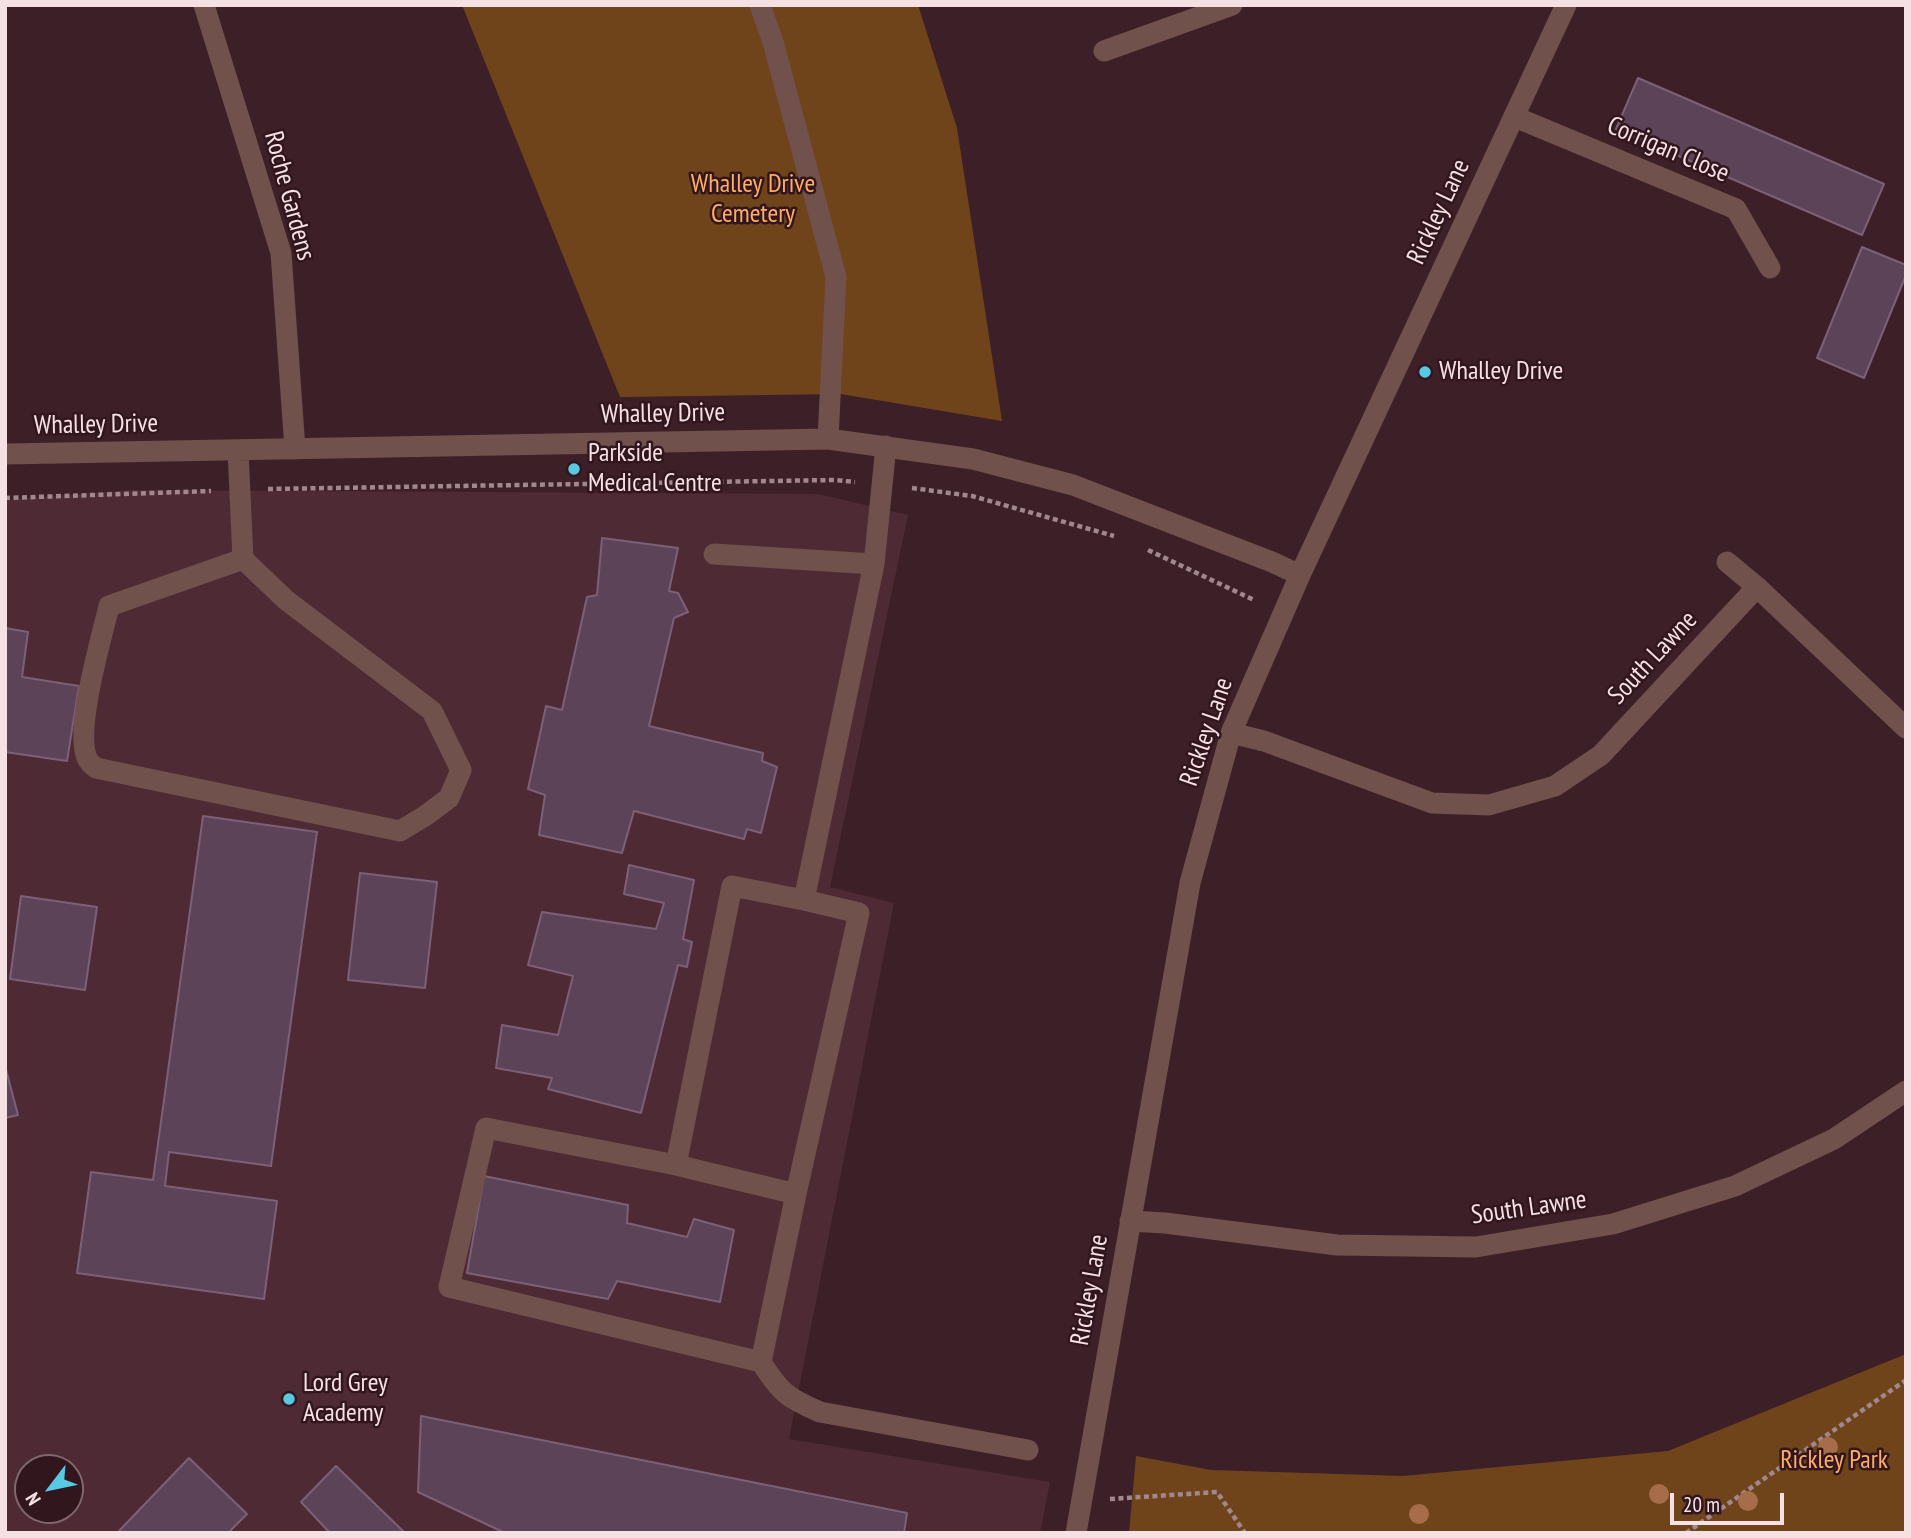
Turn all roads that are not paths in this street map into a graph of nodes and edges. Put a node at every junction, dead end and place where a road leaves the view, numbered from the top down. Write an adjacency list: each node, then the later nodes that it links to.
1 (204, 5): 10 (street, Roche Gardens)
2 (760, 5): 8 (street)
3 (1232, 5): 5 (street)
4 (1566, 5): 6 (street, Rickley Lane)
5 (1104, 51)
6 (1515, 117): 7 (street, Corrigan Close); 17 (street, Rickley Lane)
7 (1770, 268)
8 (828, 439): 9 (street, Whalley Drive); 10 (street, Whalley Drive)
9 (886, 446): 16 (street); 17 (street, Whalley Drive)
10 (295, 449): 11 (street, Whalley Drive)
11 (238, 450): 12 (street, Whalley Drive); 14 (street)
12 (5, 454)
13 (714, 554): 16 (street)
14 (243, 559): 14 (street)
15 (1727, 562): 18 (street)
16 (874, 565): 21 (street)
17 (1300, 575): 20 (street, Rickley Lane)
18 (1757, 587): 19 (street); 20 (street, South Lawne)
19 (1906, 728)
20 (1231, 733): 25 (street, Rickley Lane)
21 (804, 900): 23 (street); 24 (street)
22 (1906, 1091): 25 (street, South Lawne)
23 (676, 1165): 24 (street); 26 (street)
24 (796, 1194): 26 (street)
25 (1130, 1221): 28 (street, Rickley Lane)
26 (761, 1362): 27 (street)
27 (1028, 1450)
28 (1076, 1533)

